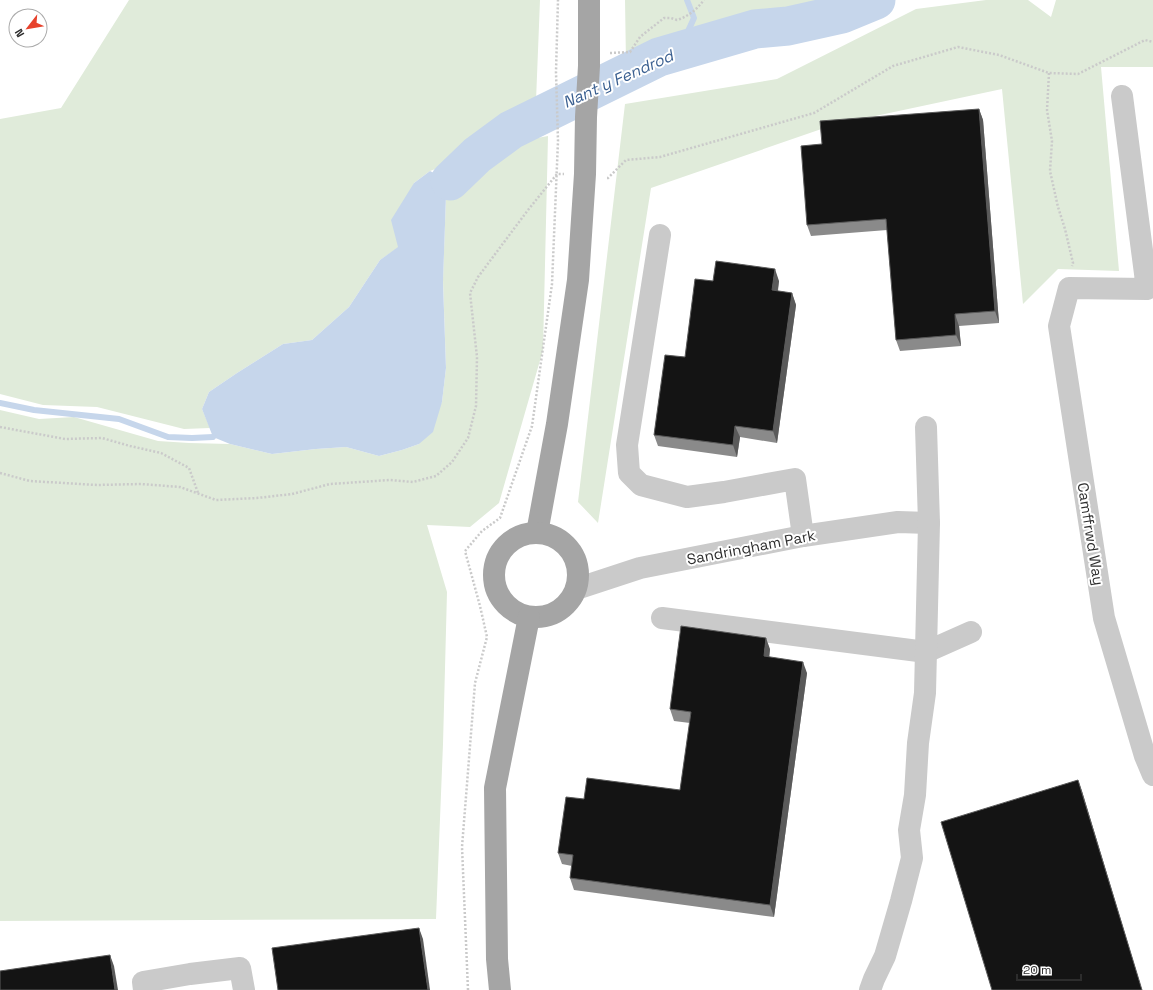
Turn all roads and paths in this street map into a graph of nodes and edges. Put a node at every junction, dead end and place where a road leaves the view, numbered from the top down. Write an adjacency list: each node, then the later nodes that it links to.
1 (558, 0): 24 (path)
2 (589, 0): 4 (main road)
3 (704, 0): 4 (path)
4 (589, 60): 13 (main road)
5 (1049, 73): 8 (path)
6 (1122, 96): 8 (street)
7 (660, 235): 14 (street)
8 (1069, 288): 20 (street, Camffrwd Way)
9 (0, 427): 11 (path)
10 (926, 427): 12 (street)
11 (198, 493)
12 (929, 523): 14 (street, Sandringham Park); 19 (street)
13 (536, 533): 15 (main road); 16 (main road)
14 (803, 536): 15 (street, Sandringham Park)
15 (576, 589): 16 (main road)
16 (529, 617): 25 (main road)
17 (662, 618): 19 (street)
18 (971, 632): 19 (street)
19 (926, 652): 26 (street)
20 (1153, 775)
21 (192, 982): 22 (street); 23 (street)
22 (144, 990)
23 (244, 990)
24 (468, 990)
25 (500, 990)
26 (870, 990)

